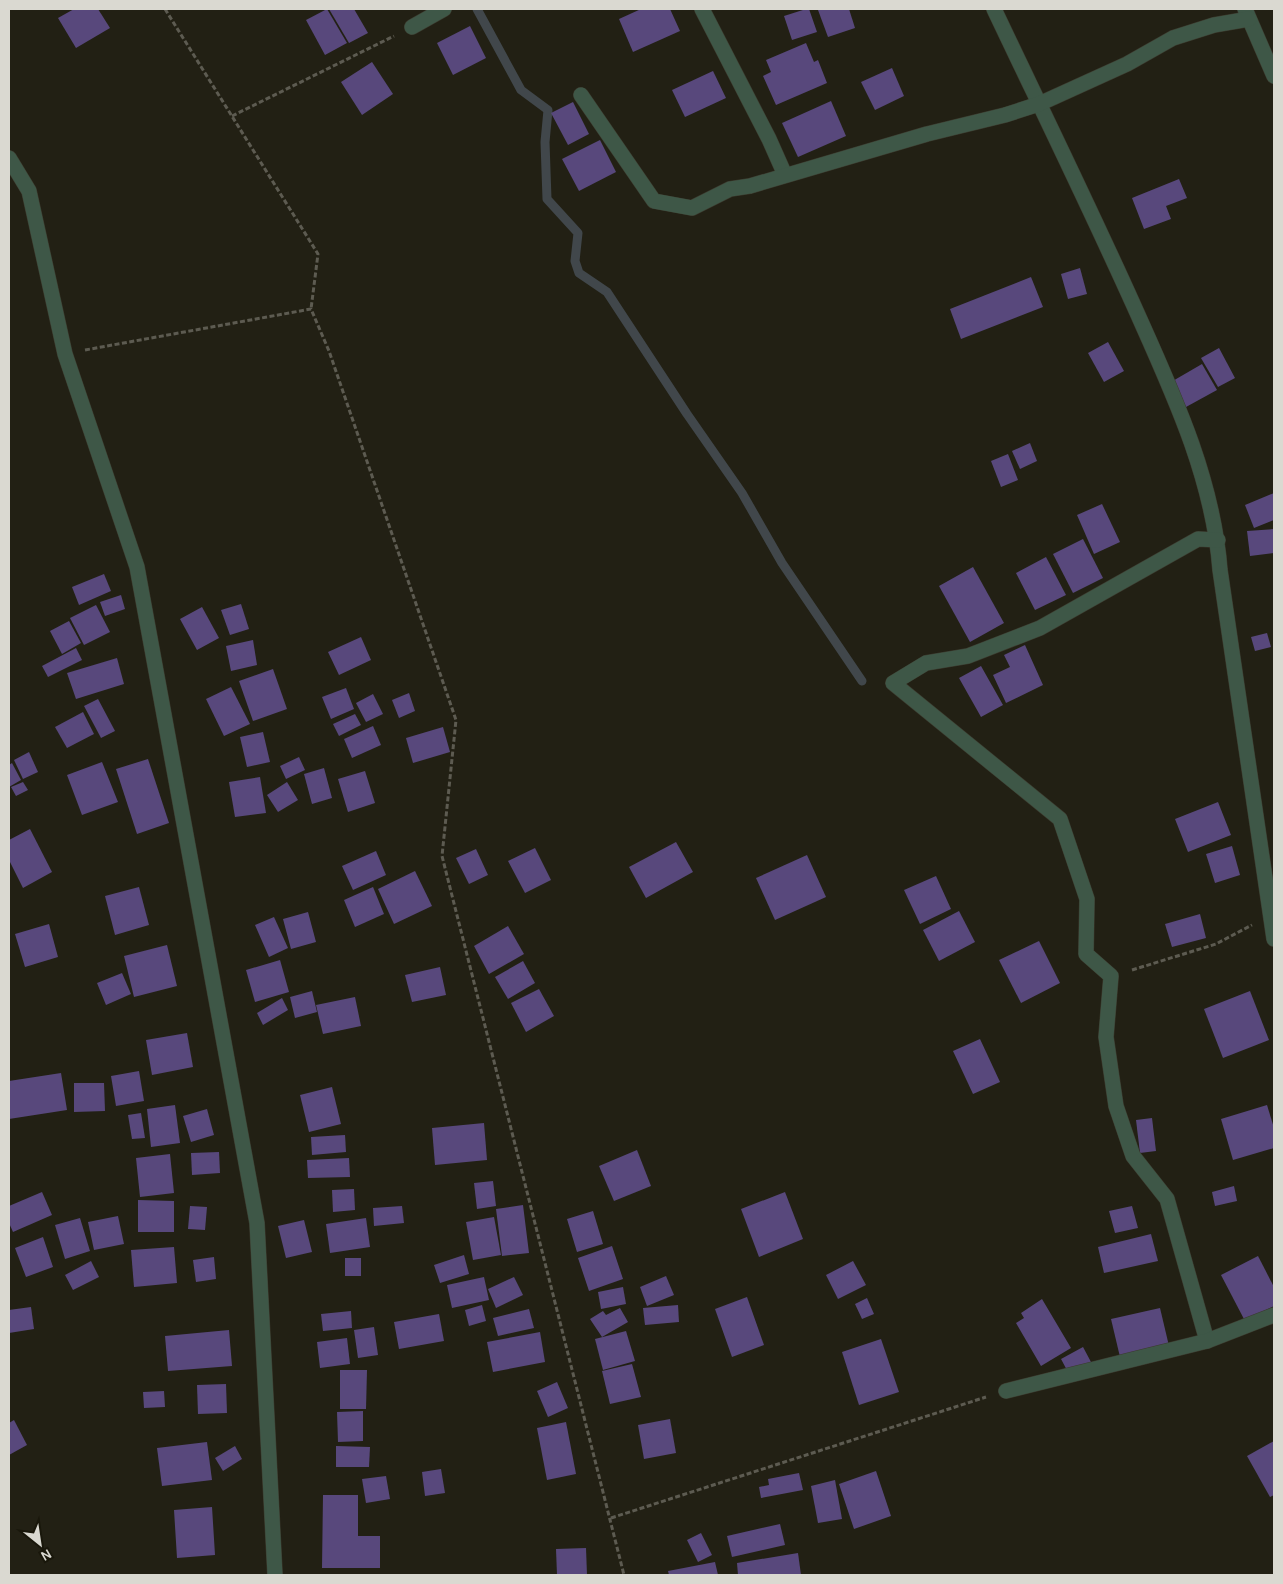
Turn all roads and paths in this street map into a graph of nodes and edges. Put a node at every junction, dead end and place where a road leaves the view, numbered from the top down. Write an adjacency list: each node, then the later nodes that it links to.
1 (165, 9): 10 (path)
2 (444, 9): 6 (street)
3 (702, 9): 12 (street)
4 (994, 9): 9 (street)
5 (1247, 14): 7 (street); 9 (street)
6 (412, 27): 10 (path)
7 (1274, 76)
8 (581, 95): 12 (street)
9 (1039, 104): 12 (street); 15 (street)
10 (232, 116): 13 (path)
11 (9, 158): 14 (street)
12 (785, 175)
13 (311, 309): 14 (path); 22 (path)
14 (65, 354): 23 (street)
15 (1218, 540): 16 (street); 18 (street)
16 (1271, 914): 17 (street); 18 (path)
17 (1274, 939)
18 (1111, 976): 20 (street)
19 (1274, 1315): 20 (street)
20 (1207, 1341): 21 (street)
21 (1006, 1391): 22 (path)
22 (611, 1518): 24 (path)
23 (275, 1575)
24 (624, 1575)

